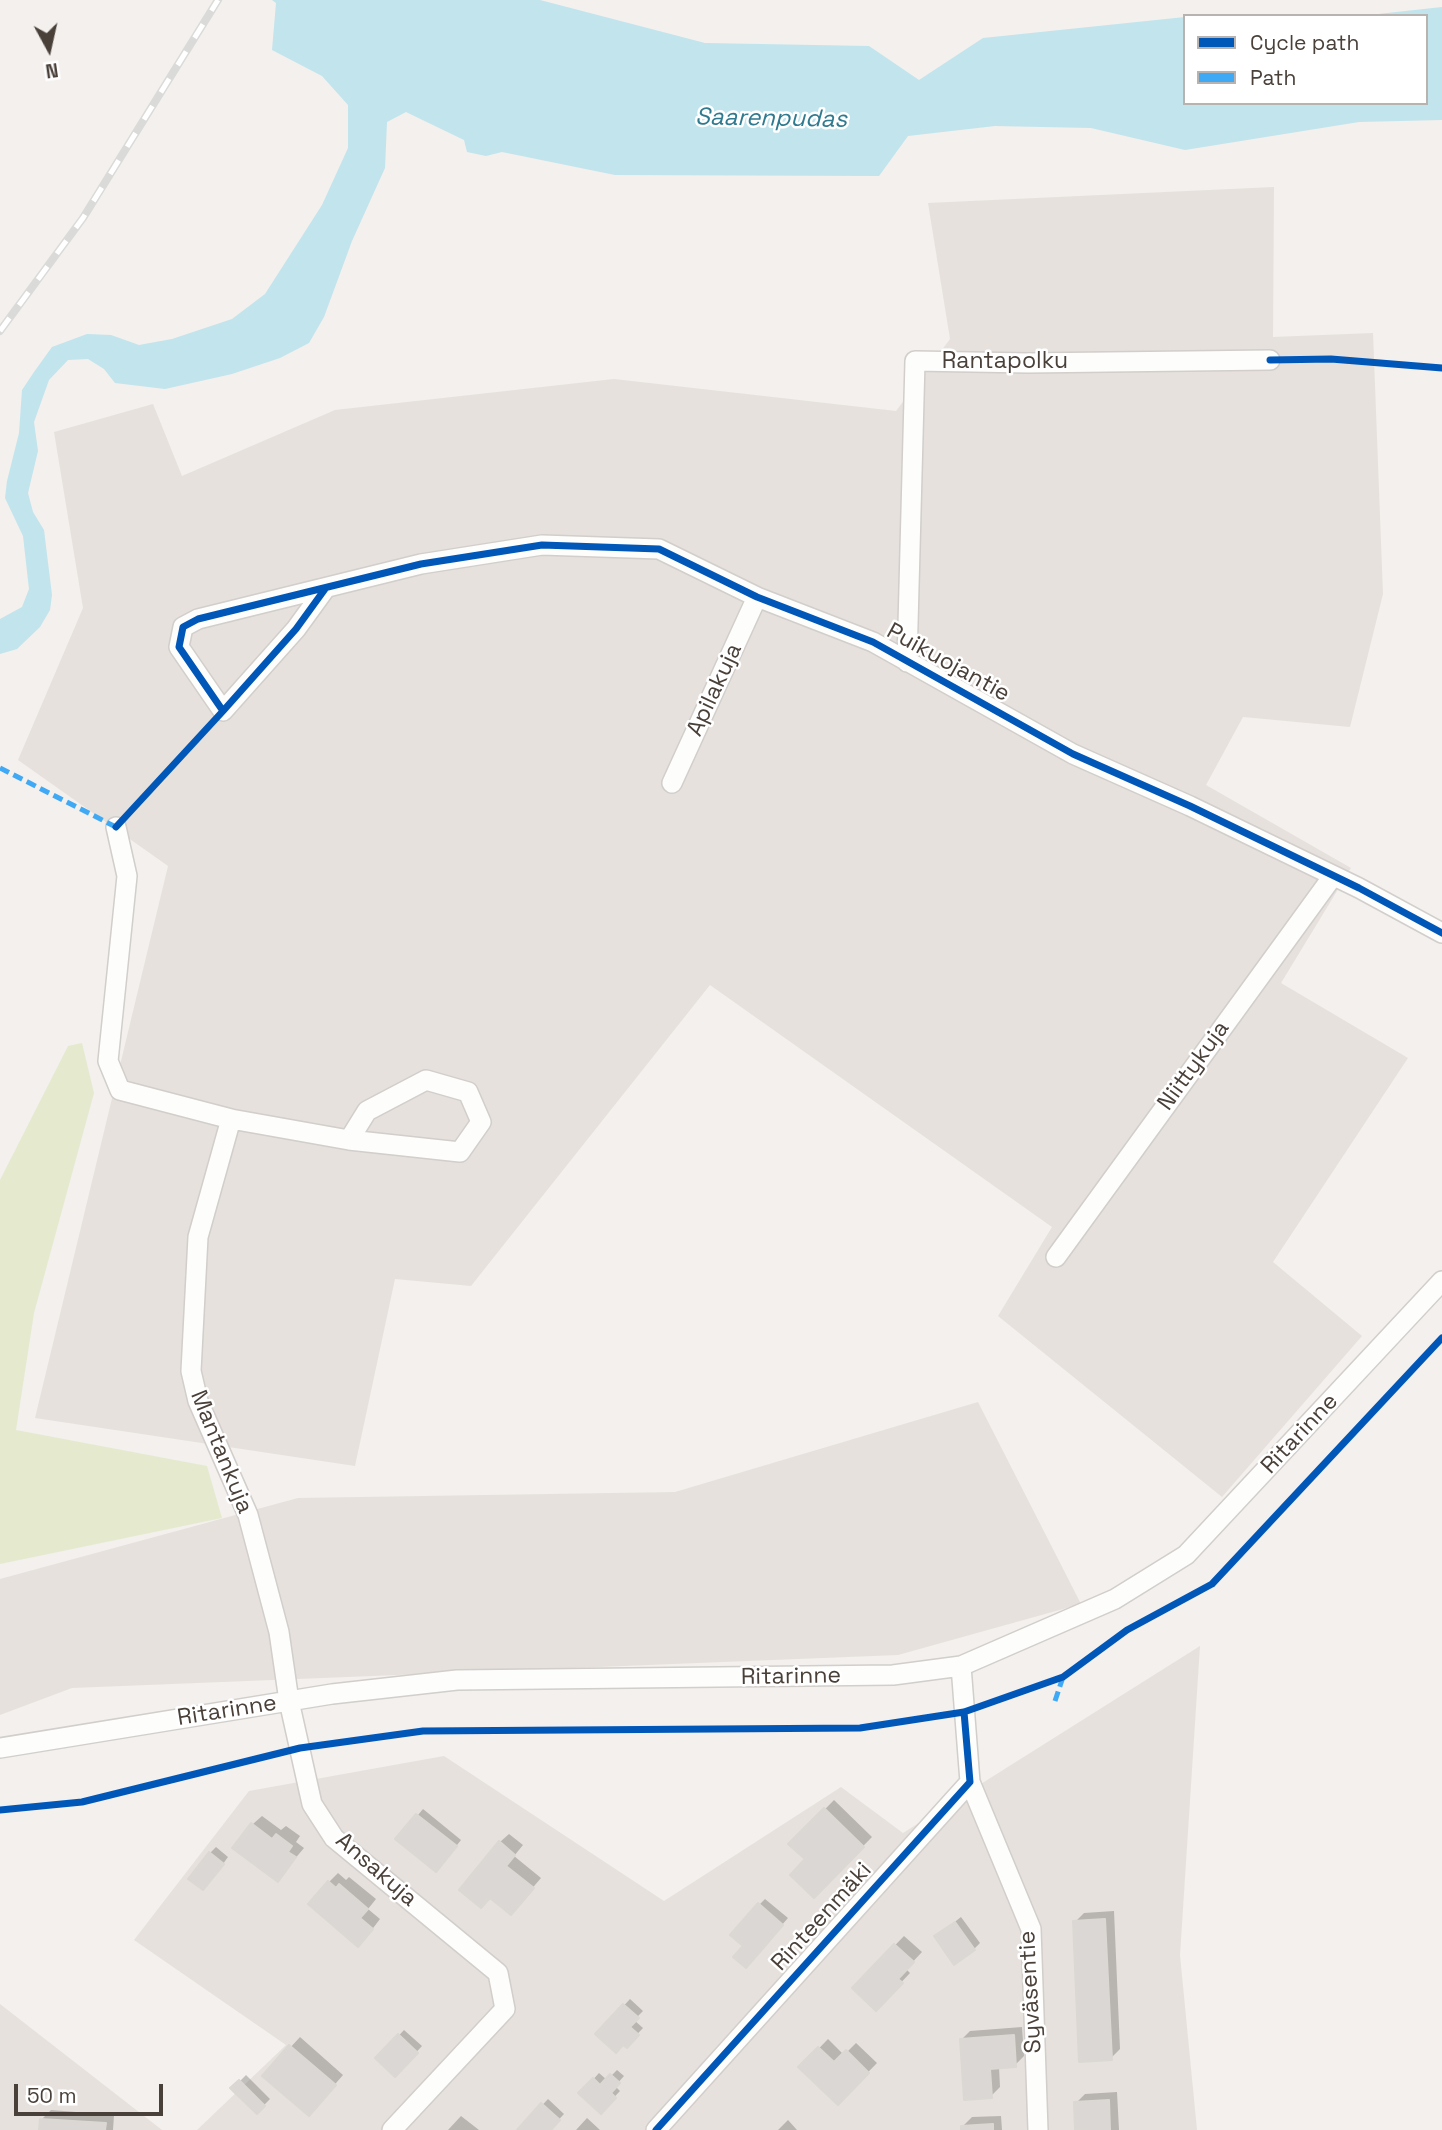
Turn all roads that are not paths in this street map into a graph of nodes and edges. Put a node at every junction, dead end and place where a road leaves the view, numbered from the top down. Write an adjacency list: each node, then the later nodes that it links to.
1 (1270, 360): 4 (street, Rantapolku)
2 (325, 589): 2 (street, Puikuojantie); 3 (street, Puikuojantie)
3 (757, 597): 4 (street, Puikuojantie); 5 (street, Apilakuja)
4 (907, 662): 7 (street, Puikuojantie)
5 (672, 783)
6 (116, 827): 9 (street)
7 (1333, 876): 8 (street, Puikuojantie); 11 (street, Niittykuja)
8 (1442, 933)
9 (231, 1119): 10 (street); 14 (street, Mantankuja)
10 (349, 1140): 10 (street)
11 (1056, 1257)
12 (1442, 1282): 13 (street, Ritarinne)
13 (961, 1666): 14 (street, Ritarinne); 16 (street)
14 (289, 1701): 15 (street, Ritarinne); 17 (street, Ansakuja)
15 (0, 1748)
16 (970, 1782): 18 (street, Rinteenmäki); 19 (street, Syväsentie)
17 (392, 2130)
18 (656, 2130)
19 (1038, 2130)

